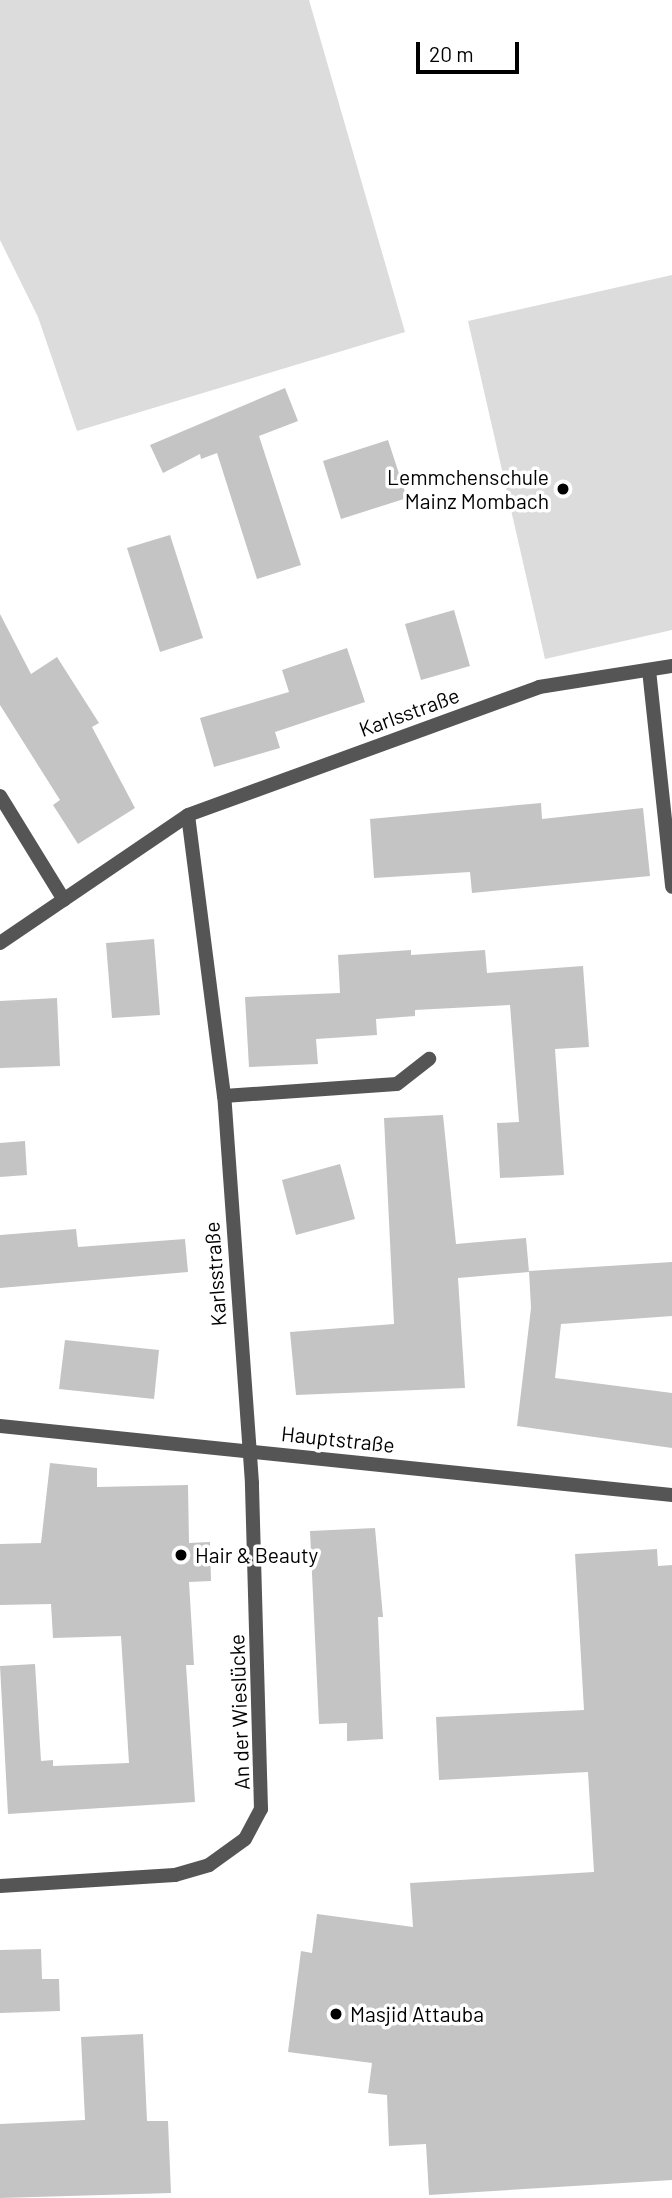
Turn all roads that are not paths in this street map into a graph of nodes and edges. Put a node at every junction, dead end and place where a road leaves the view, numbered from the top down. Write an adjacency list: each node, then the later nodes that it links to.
1 (672, 666): 2 (street, Karlsstraße)
2 (649, 670): 4 (street, Karlsstraße); 5 (street)
3 (0, 796): 6 (street)
4 (188, 815): 6 (street, Karlsstraße); 9 (street, Karlsstraße)
5 (672, 887)
6 (64, 900): 7 (street, Karlsstraße)
7 (0, 943)
8 (429, 1059): 9 (street)
9 (225, 1096): 11 (street, Karlsstraße)
10 (0, 1426): 11 (street, Hauptstraße)
11 (248, 1450): 12 (street, Hauptstraße); 13 (street, An der Wieslücke)
12 (672, 1495)
13 (0, 1886)

